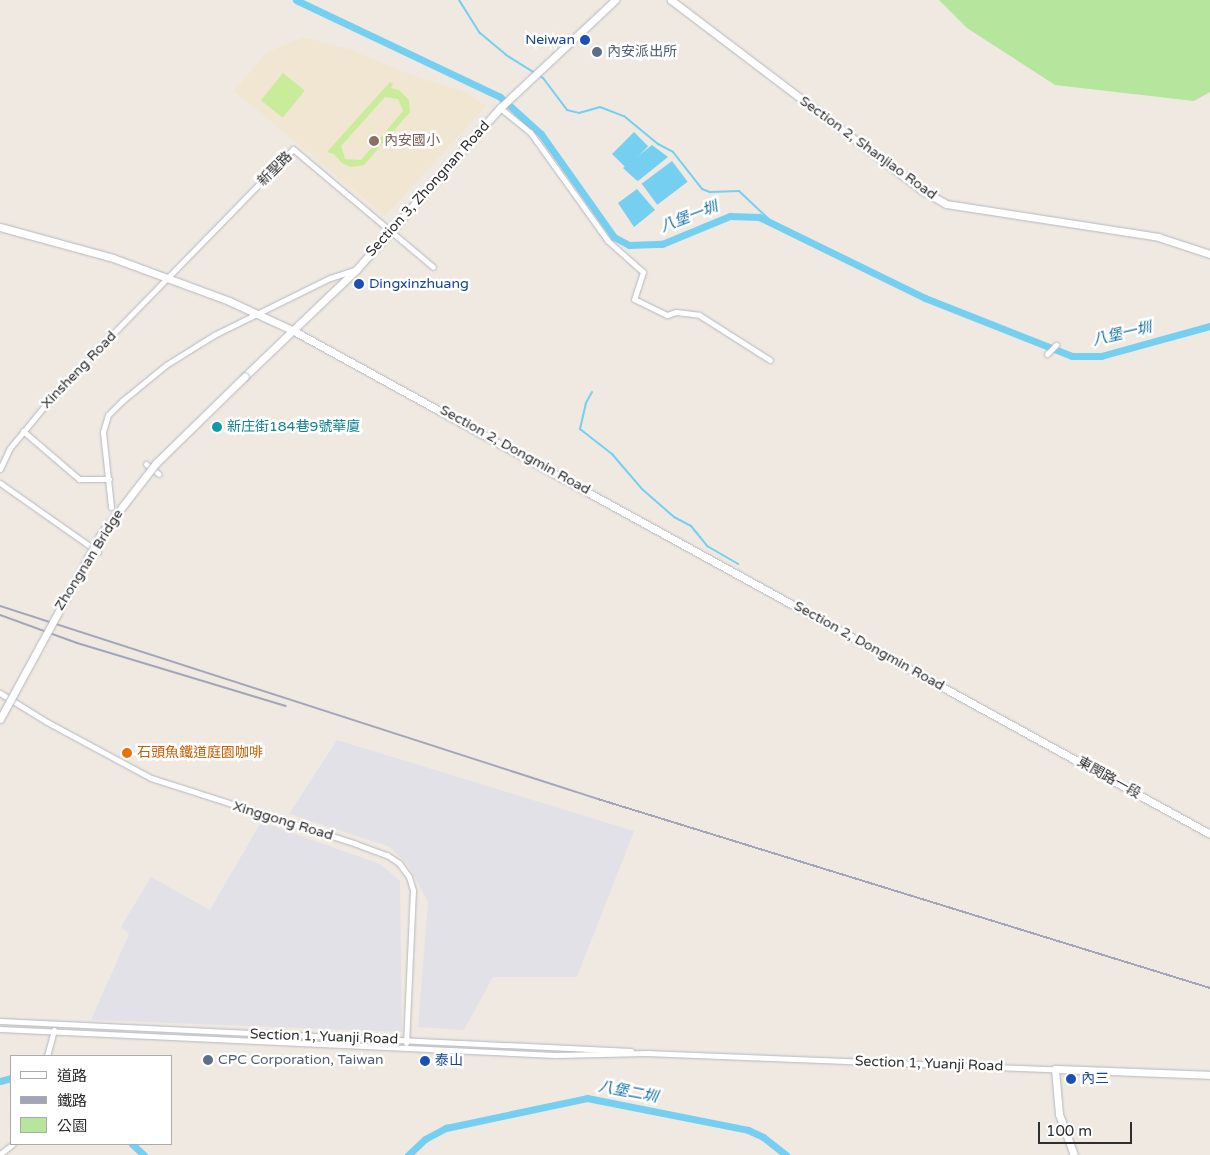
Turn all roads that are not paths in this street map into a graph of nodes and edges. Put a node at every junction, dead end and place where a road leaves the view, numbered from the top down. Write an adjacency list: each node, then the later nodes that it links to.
1 (615, 0): 3 (main road, Section 3, Zhongnan Road)
2 (671, 0): 6 (main road, Section 2, Shanjiao Road)
3 (500, 108): 5 (main road, Section 3, Zhongnan Road); 14 (street)
4 (0, 227): 9 (main road, Section 2, Dongmin Road)
5 (390, 231): 7 (street); 8 (main road, Section 3, Zhongnan Road); 9 (street, 新聖路)
6 (1210, 254)
7 (433, 267)
8 (356, 270): 10 (street, Section 3, Zhongnan Road); 11 (main road, Section 3, Zhongnan Road)
9 (167, 278): 10 (main road, Section 2, Dongmin Road); 16 (street, Xinsheng Road)
10 (259, 314): 11 (main road, Section 2, Dongmin Road); 20 (street, Section 3, Zhongnan Road)
11 (294, 330): 15 (main road, Section 3, Zhongnan Road); 26 (main road, Section 2, Dongmin Road)
12 (1056, 345): 13 (street)
13 (1047, 354)
14 (770, 360)
15 (245, 376): 25 (main road, Zhongnan Bridge, bridge)
16 (23, 431): 18 (street, Xinsheng Road); 20 (street)
17 (146, 464): 19 (street)
18 (0, 468)
19 (159, 474)
20 (109, 479): 22 (street, Section 3, Zhongnan Road)
21 (0, 483): 23 (street)
22 (111, 507)
23 (98, 552)
24 (0, 692): 34 (street, Xinggong Road)
25 (0, 719)
26 (1008, 722): 27 (main road, 東閔路一段)
27 (1210, 834)
28 (0, 1021): 29 (street, Section 1, Yuanji Road)
29 (55, 1025): 31 (street, Section 1, Yuanji Road); 32 (street)
30 (0, 1029): 32 (street, Section 1, Yuanji Road)
31 (194, 1031): 33 (street); 34 (street, Section 1, Yuanji Road)
32 (53, 1033): 33 (street, Section 1, Yuanji Road); 37 (street)
33 (194, 1040): 35 (street, Section 1, Yuanji Road)
34 (407, 1040): 35 (street, Xinggong Road); 36 (street, Section 1, Yuanji Road)
35 (406, 1048): 36 (street, Section 1, Yuanji Road)
36 (648, 1053): 38 (street, Section 1, Yuanji Road)
37 (47, 1055)
38 (1055, 1069): 39 (main road, Section 1, Yuanji Road); 42 (main road)
39 (1210, 1075)
40 (12, 1145): 41 (street)
41 (0, 1154)
42 (1074, 1155)

